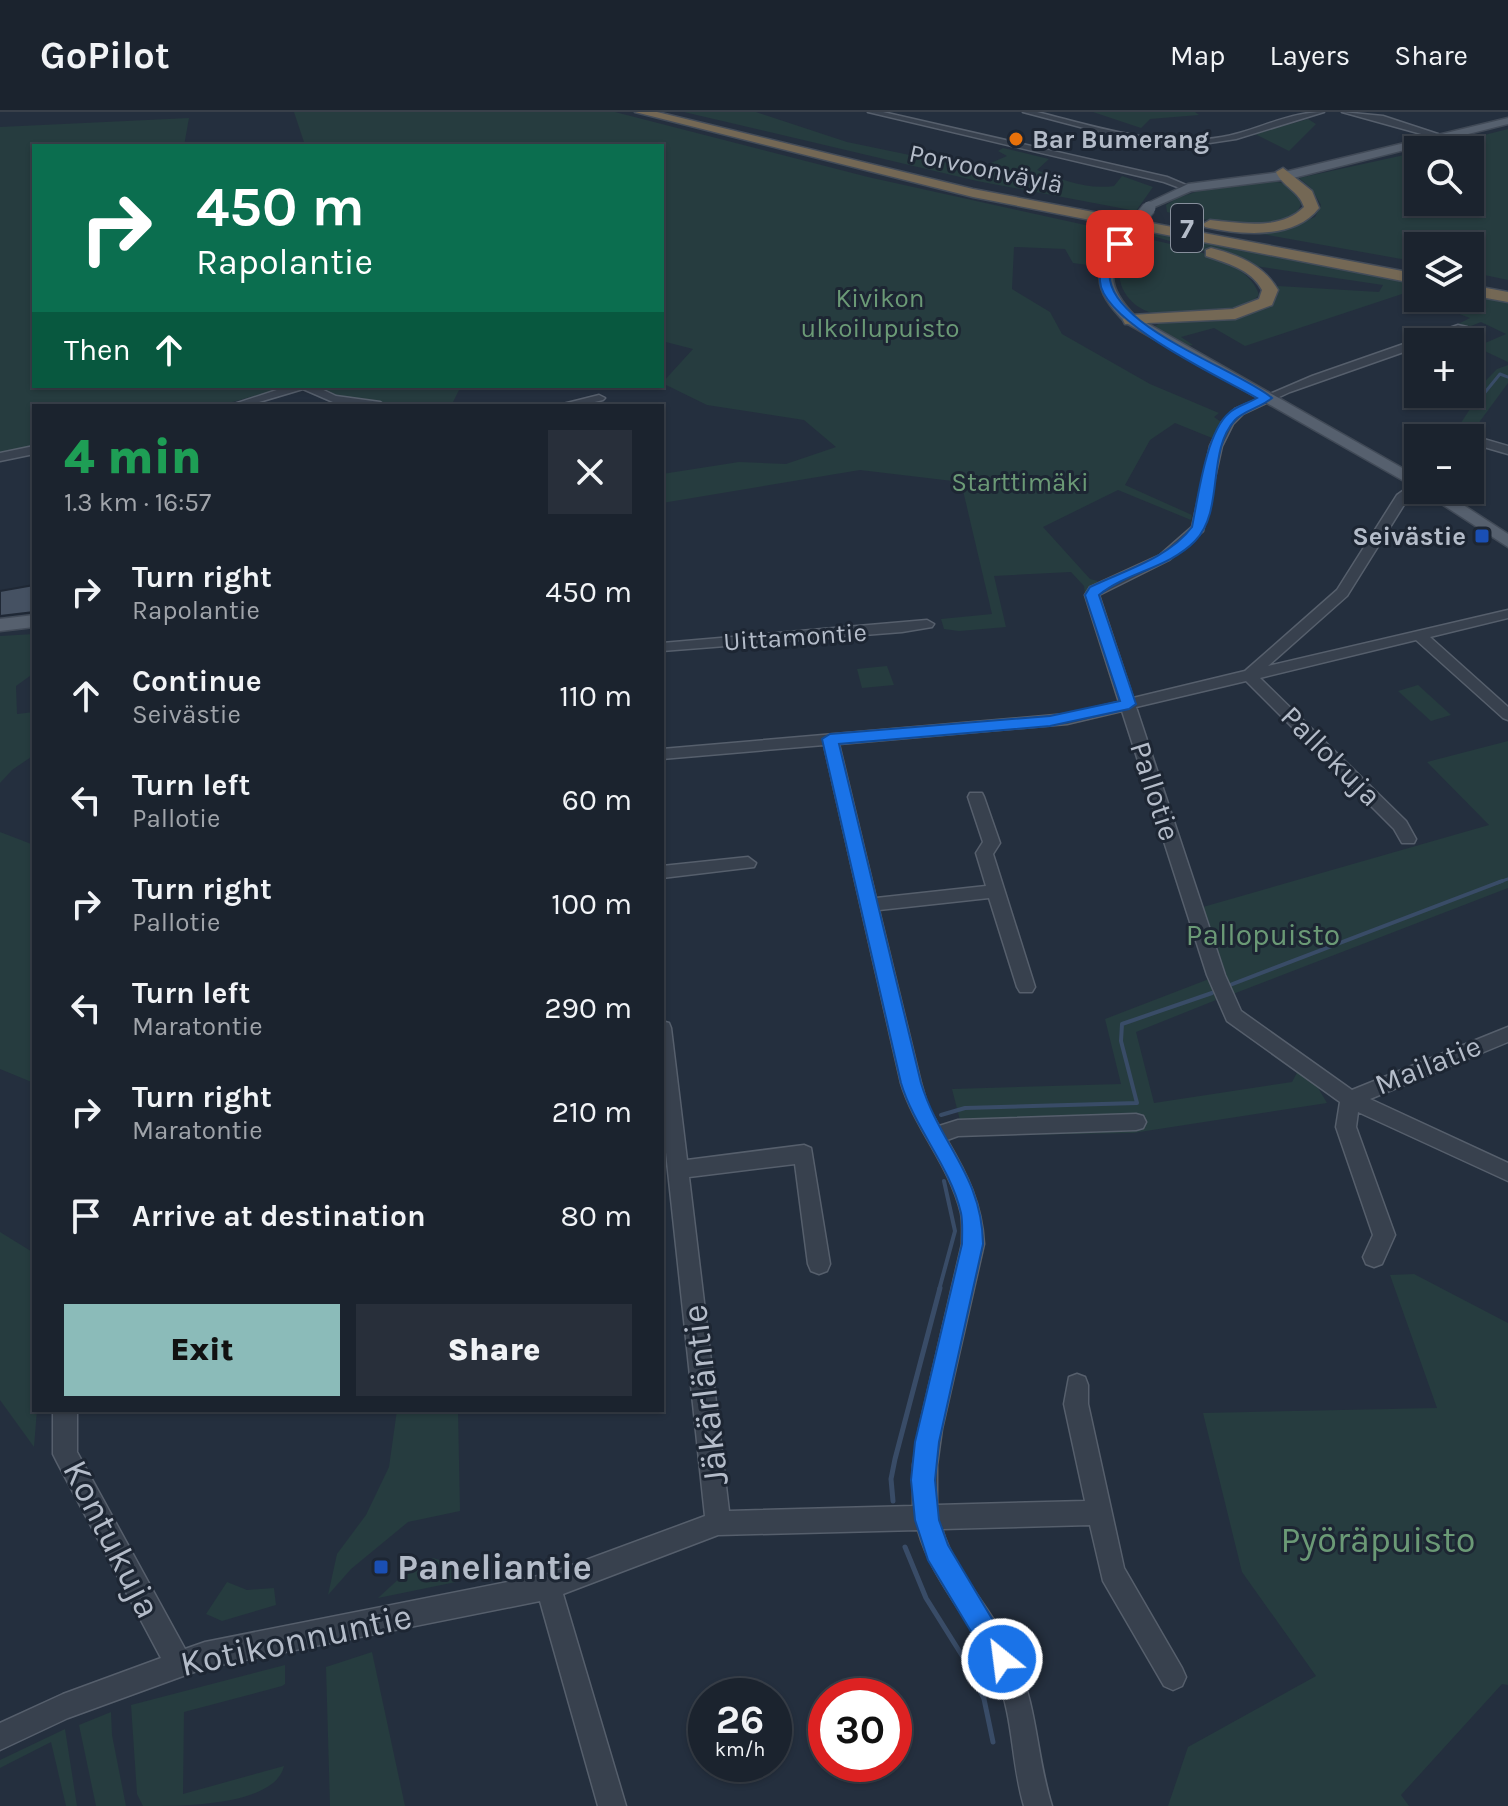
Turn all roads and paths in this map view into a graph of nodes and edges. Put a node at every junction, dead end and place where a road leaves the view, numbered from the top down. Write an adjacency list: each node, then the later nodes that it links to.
1 (641, 112): 16 (highway, Porvoonväylä / 7)
2 (673, 112): 14 (highway, Porvoonväylä / 7)
3 (872, 112): 12 (street)
4 (1027, 112): 7 (street)
5 (1320, 112): 7 (street)
6 (1346, 112): 9 (street)
7 (1299, 113)
8 (1508, 121): 10 (main road)
9 (1440, 136)
10 (1447, 136)
11 (1404, 146): 13 (main road)
12 (1129, 174): 15 (street); 15 (street)
13 (1286, 174): 14 (highway); 15 (main road)
14 (957, 181): 18 (highway, Porvoonväylä / 7)
15 (1174, 186): 17 (main road); 17 (main road)
16 (973, 193): 19 (highway, Porvoonväylä / 7); 24 (highway)
17 (1151, 206): 24 (main road, bridge)
18 (1404, 268)
19 (1404, 276)
20 (1484, 284): 21 (highway)
21 (1508, 288)
22 (1484, 293): 23 (highway)
23 (1508, 297)
24 (1131, 320): 31 (main road)
25 (1462, 327): 26 (street, Pallotie)
26 (1459, 328)
27 (1404, 347): 31 (street, Pallotie)
28 (297, 388): 32 (street)
29 (308, 388): 33 (street)
30 (599, 398): 34 (street)
31 (1266, 398): 39 (main road); 50 (street, Pallotie)
32 (241, 404)
33 (367, 404)
34 (570, 404)
35 (1484, 443): 36 (street)
36 (1508, 450)
37 (32, 451): 38 (street)
38 (0, 459)
39 (1404, 476)
40 (1404, 496): 49 (street)
41 (1450, 504): 42 (main road)
42 (1508, 542)
43 (1508, 614): 47 (street)
44 (32, 621): 46 (main road)
45 (927, 624): 48 (street, Uittamontie)
46 (0, 625)
47 (1420, 636): 49 (street); 51 (street)
48 (664, 647)
49 (1249, 675): 50 (street); 55 (street, Pallokuja)
50 (1129, 704): 52 (street); 63 (street, Pallotie)
51 (1508, 715)
52 (830, 739): 53 (street); 59 (street)
53 (664, 754)
54 (976, 797): 58 (street)
55 (1408, 839)
56 (748, 863): 57 (street)
57 (664, 872)
58 (995, 891): 59 (street); 60 (street)
59 (870, 905): 73 (street)
60 (1026, 987)
61 (1508, 1034): 63 (street, Mailatie)
62 (664, 1045): 66 (street, Jäkärläntie)
63 (1350, 1099): 67 (street, Pallotie); 68 (street)
64 (1136, 1122): 65 (street)
65 (942, 1133)
66 (679, 1170): 69 (street); 74 (street, Jäkärläntie)
67 (1508, 1172)
68 (1374, 1257)
69 (819, 1264)
70 (1077, 1385): 72 (street)
71 (65, 1412): 76 (street, Kontukuja)
72 (1098, 1513): 73 (street, Kotikonnuntie); 77 (street)
73 (927, 1520): 74 (street, Kotikonnuntie); 80 (street)
74 (718, 1523): 75 (street, Kotikonnuntie)
75 (548, 1587): 76 (street, Kotikonnuntie); 79 (street)
76 (178, 1663): 78 (street, Kotikonnuntie)
77 (1173, 1677)
78 (0, 1737)
79 (612, 1806)
80 (1038, 1806)

